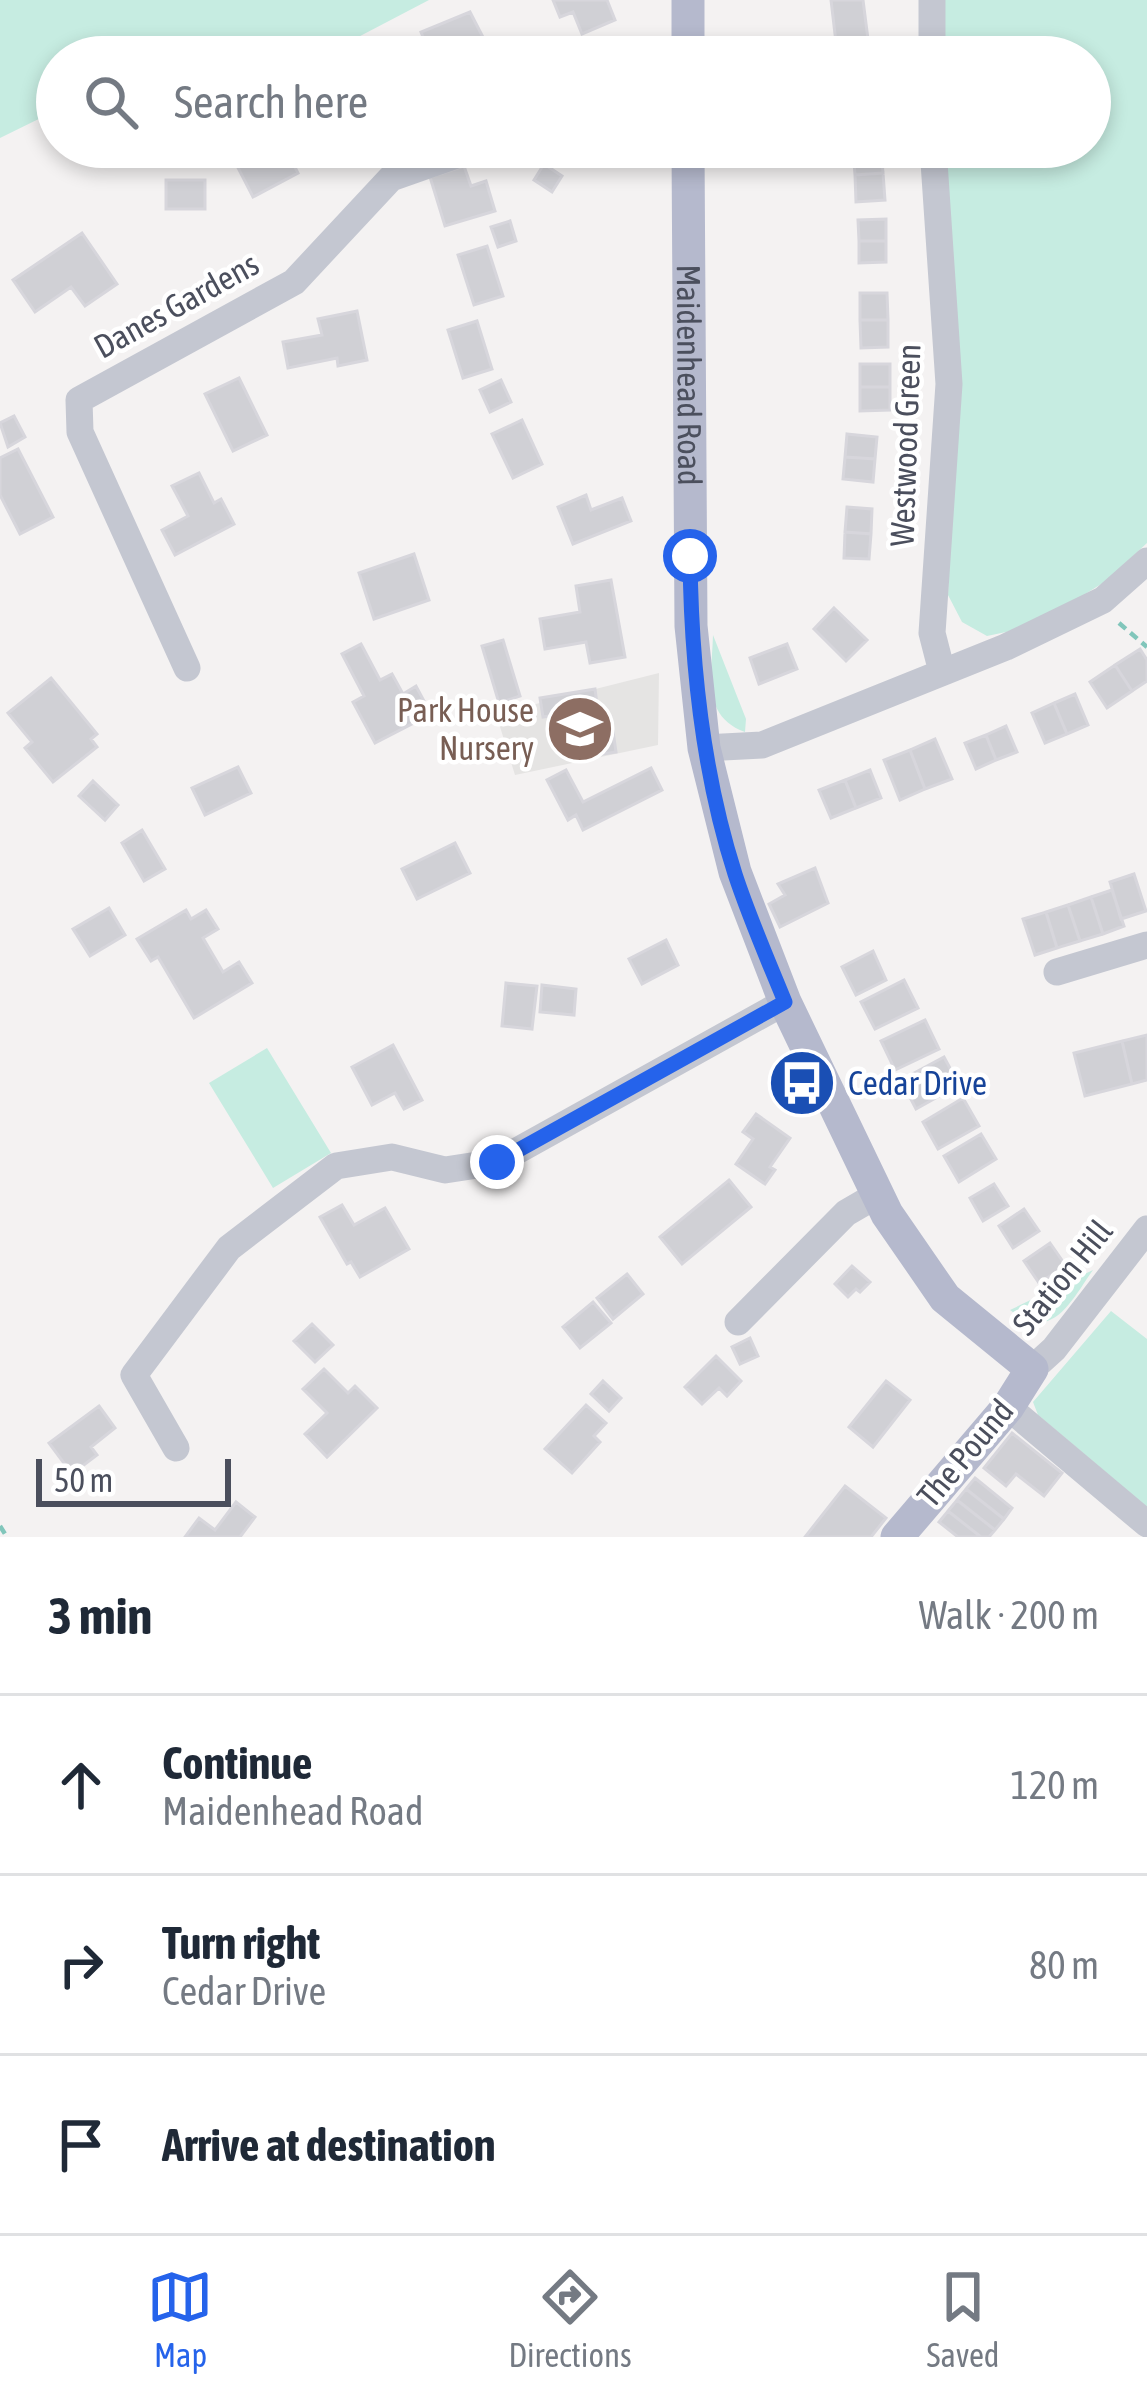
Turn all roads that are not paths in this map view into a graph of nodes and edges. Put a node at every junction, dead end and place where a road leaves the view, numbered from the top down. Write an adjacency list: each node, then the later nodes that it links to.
1 (688, 0): 3 (main road)
2 (932, 0): 4 (street)
3 (688, 36)
4 (932, 36)
5 (419, 168): 9 (street, Danes Gardens)
6 (688, 168): 11 (main road, Maidenhead Road)
7 (934, 168): 10 (street, Westwood Green)
8 (1147, 561): 10 (street)
9 (187, 668)
10 (942, 672): 11 (street)
11 (704, 748): 14 (main road, Maidenhead Road)
12 (1147, 944): 13 (street)
13 (1058, 972)
14 (785, 1002): 15 (main road, Maidenhead Road); 20 (street)
15 (877, 1195): 17 (street); 18 (main road, Maidenhead Road)
16 (1147, 1229): 18 (street, Station Hill)
17 (738, 1322)
18 (1032, 1369): 19 (main road, The Pound)
19 (1008, 1407): 21 (street); 22 (main road, The Pound)
20 (176, 1448)
21 (1147, 1524)
22 (897, 1537)

